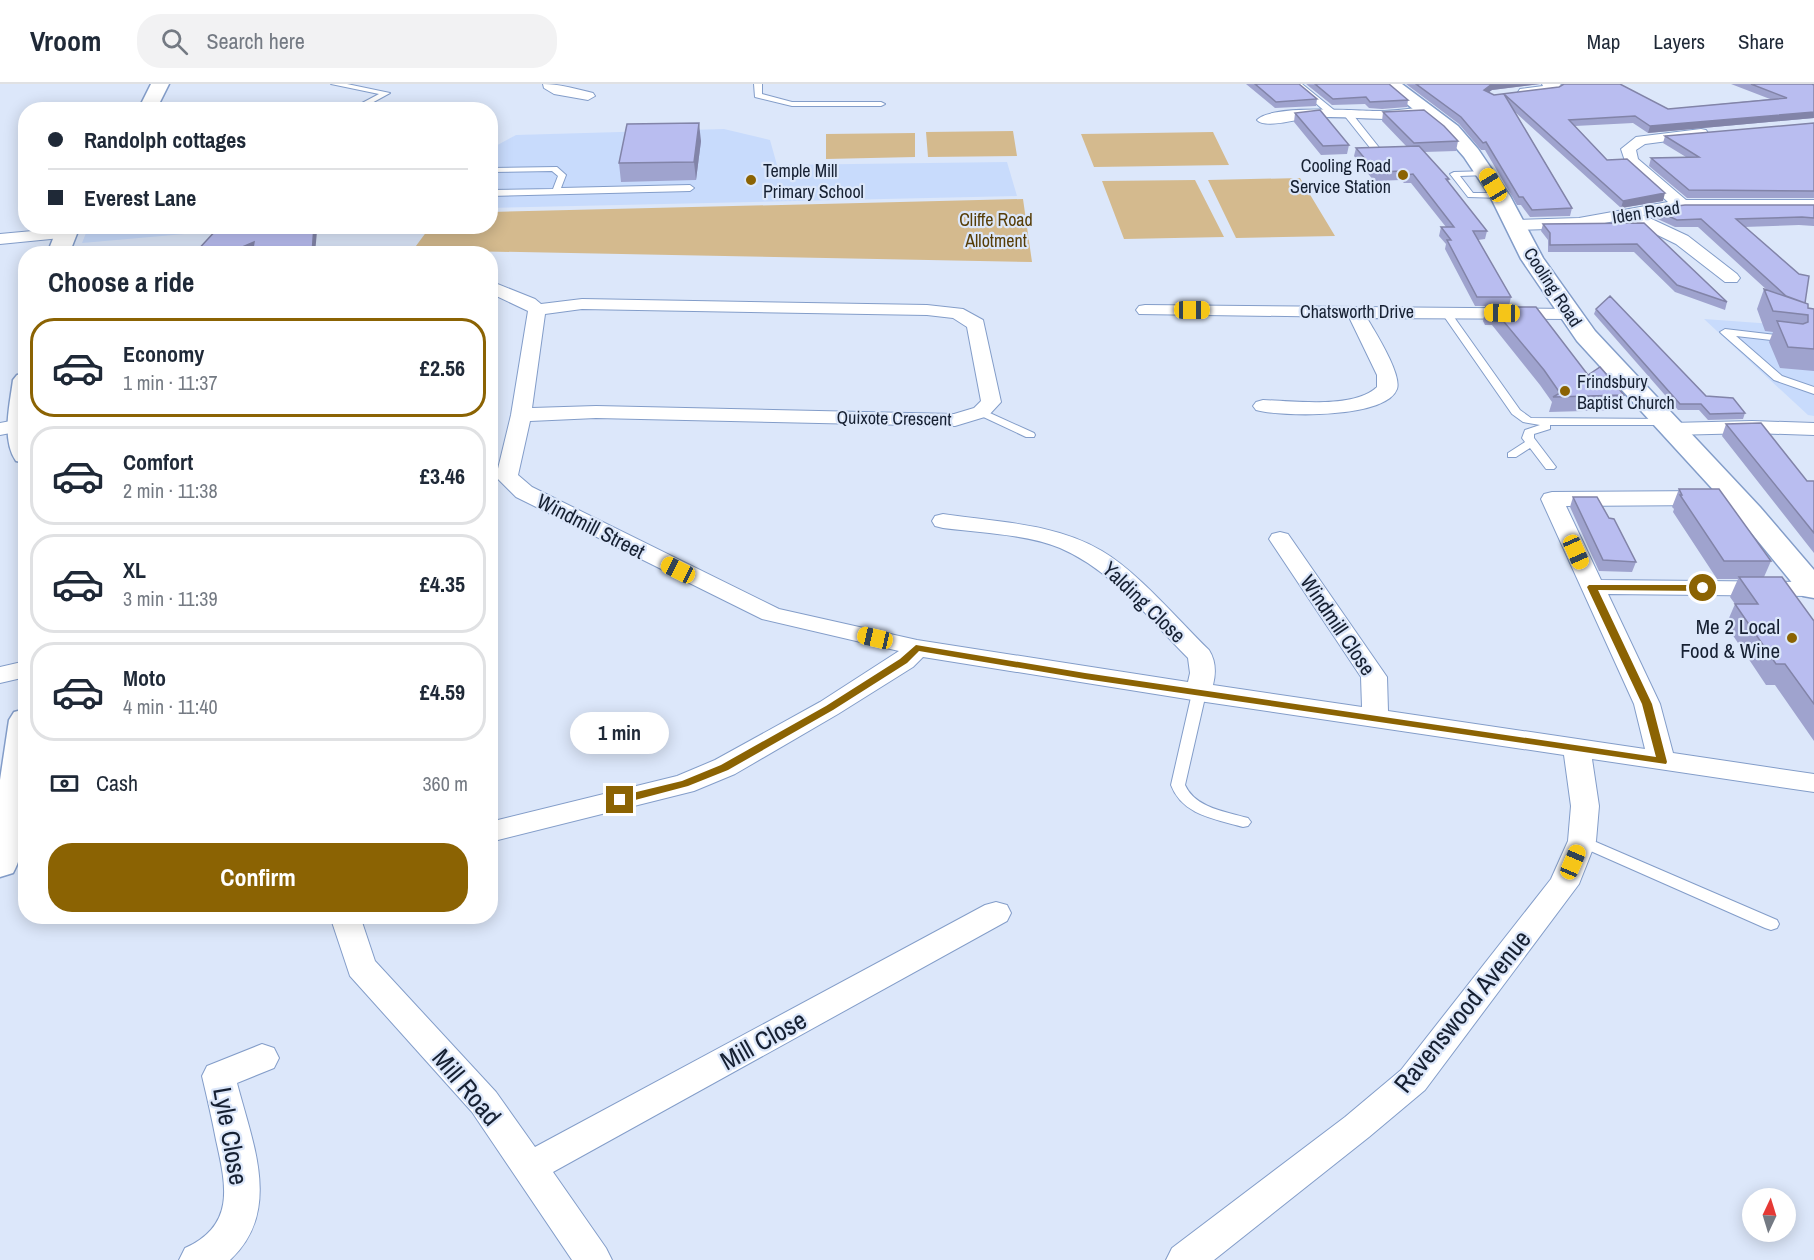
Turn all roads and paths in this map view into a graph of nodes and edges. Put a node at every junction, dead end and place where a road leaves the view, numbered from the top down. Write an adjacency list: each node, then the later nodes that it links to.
1 (160, 84): 10 (main road)
2 (334, 84): 11 (lane)
3 (758, 84): 12 (lane)
4 (1298, 84): 13 (lane)
5 (1391, 84): 14 (main road, Cooling Road)
6 (1549, 84): 8 (street)
7 (550, 85): 9 (street)
8 (1514, 93)
9 (588, 96)
10 (151, 102)
11 (368, 102)
12 (881, 104)
13 (1331, 112): 15 (street); 16 (street)
14 (1429, 112): 15 (street); 20 (main road, Cooling Road)
15 (1347, 113): 18 (lane)
16 (1264, 120)
17 (1711, 132): 25 (street)
18 (1378, 152)
19 (498, 170): 22 (lane)
20 (1486, 173): 24 (main road, Cooling Road); 24 (lane)
21 (690, 188): 22 (lane)
22 (556, 191): 23 (lane)
23 (498, 193)
24 (1500, 196): 28 (main road, Cooling Road)
25 (1682, 205): 26 (street, Iden Road); 27 (street, Iden Road)
26 (1814, 205)
27 (1626, 213): 28 (street, Iden Road); 31 (street)
28 (1515, 225): 37 (main road, Cooling Road)
29 (64, 238): 30 (street)
30 (0, 239)
31 (1731, 278)
32 (498, 289): 33 (street)
33 (537, 310): 42 (street, Quixote Crescent); 43 (street, Windmill Street)
34 (1145, 310): 35 (street, Chatsworth Drive)
35 (1355, 312): 36 (street, Chatsworth Drive); 41 (street)
36 (1446, 312): 37 (street, Chatsworth Drive); 44 (lane)
37 (1569, 314): 44 (main road, Cooling Road)
38 (1794, 339): 39 (lane)
39 (1814, 391)
40 (18, 405): 45 (main road)
41 (1263, 406)
42 (981, 412): 43 (street, Quixote Crescent); 47 (lane)
43 (521, 415): 56 (street, Windmill Street)
44 (1667, 425): 46 (street); 48 (lane); 51 (main road, Cooling Road)
45 (11, 427)
46 (1814, 429)
47 (1030, 435)
48 (1532, 443): 49 (lane); 50 (lane)
49 (1512, 455)
50 (1550, 467)
51 (1731, 492): 54 (street); 55 (main road, Cooling Road)
52 (943, 521): 59 (street, Yalding Close)
53 (1280, 538): 60 (street, Windmill Close)
54 (1592, 587): 55 (street); 62 (street)
55 (1814, 589)
56 (916, 648): 59 (street, Windmill Street); 66 (street)
57 (18, 671): 58 (street)
58 (0, 675)
59 (1199, 693): 60 (street, Windmill Street); 65 (lane)
60 (1375, 718): 61 (street, Windmill Street)
61 (1577, 749): 62 (street, Windmill Street); 67 (street, Ravenswood Avenue)
62 (1662, 762): 64 (street, Windmill Street)
63 (18, 779): 68 (main road)
64 (1814, 783)
65 (1243, 822)
66 (498, 830)
67 (1582, 841): 71 (lane); 76 (street, Ravenswood Avenue)
68 (0, 862)
69 (996, 913): 73 (street, Mill Close)
70 (348, 924): 73 (street, Mill Road)
71 (1771, 924)
72 (262, 1058): 74 (street, Lyle Close)
73 (530, 1167): 75 (street, Mill Road)
74 (198, 1260)
75 (593, 1260)
76 (1185, 1260)

